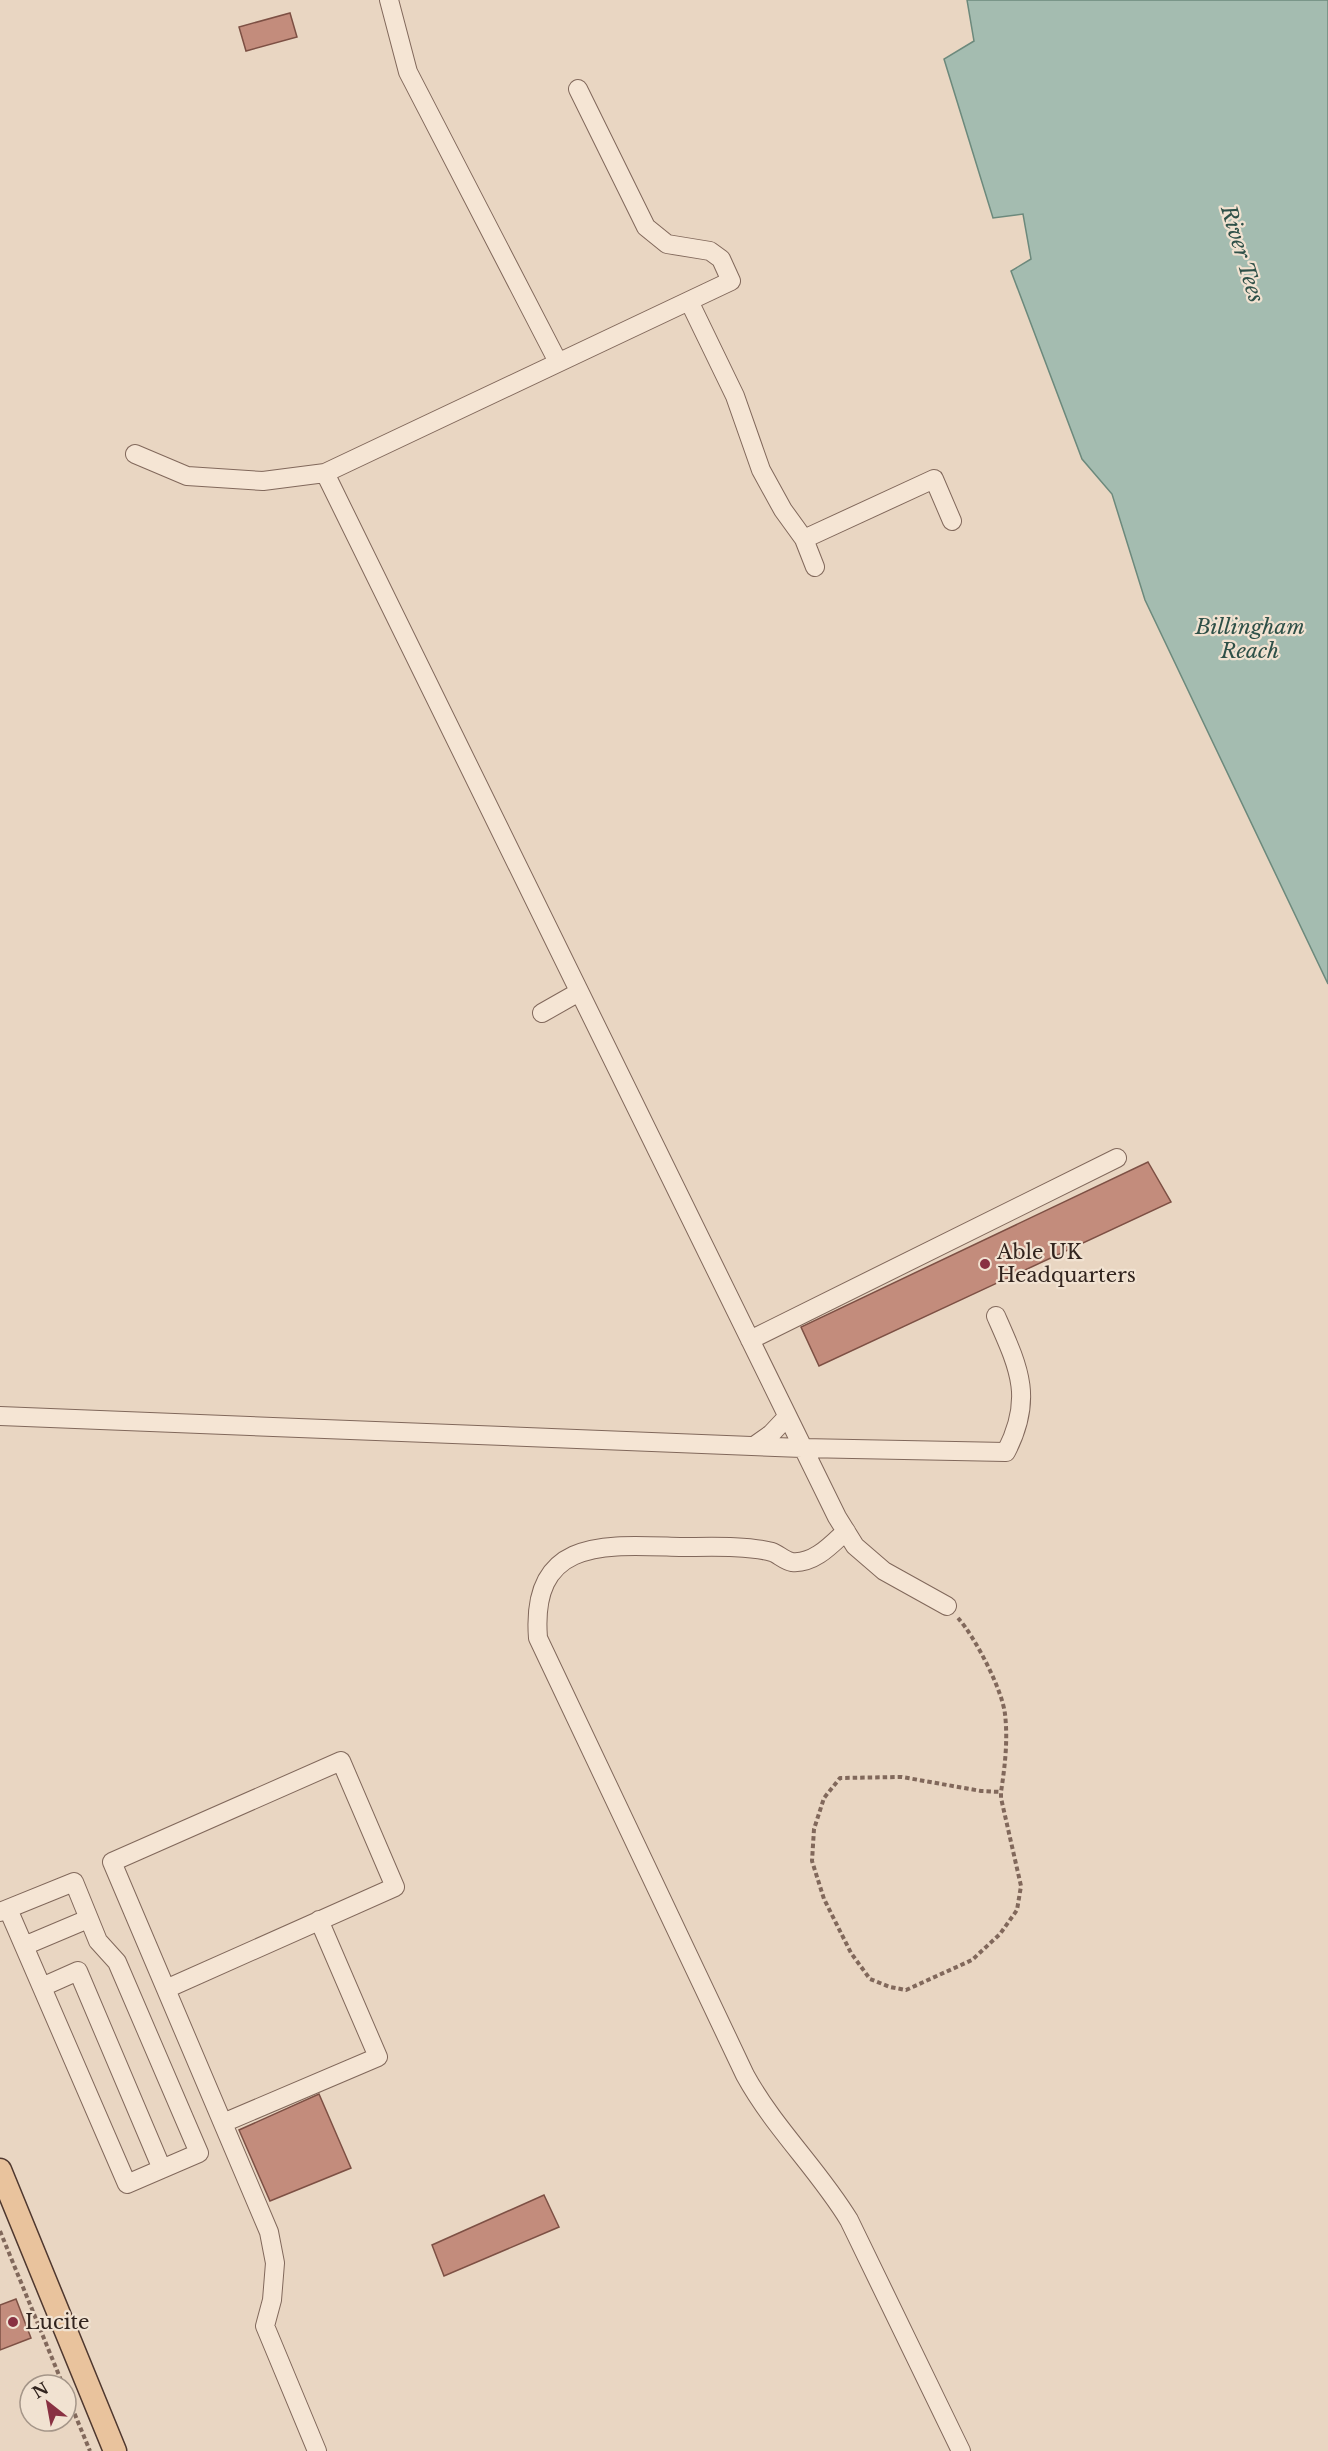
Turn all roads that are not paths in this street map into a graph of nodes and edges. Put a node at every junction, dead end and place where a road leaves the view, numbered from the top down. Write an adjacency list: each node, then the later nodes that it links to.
1 (389, 0): 4 (street)
2 (579, 89): 3 (street)
3 (689, 301): 4 (street); 8 (street)
4 (558, 362): 6 (street)
5 (135, 454): 6 (street)
6 (325, 473): 10 (street)
7 (952, 520): 8 (street)
8 (804, 539): 9 (street)
9 (815, 567)
10 (579, 992): 11 (street); 14 (street)
11 (542, 1013)
12 (1117, 1158): 14 (street)
13 (996, 1316): 18 (street)
14 (750, 1340): 16 (street)
15 (0, 1416): 17 (street)
16 (787, 1417): 17 (street); 18 (street)
17 (754, 1446): 18 (street)
18 (802, 1448): 19 (street)
19 (841, 1524): 20 (street); 32 (street)
20 (947, 1606)
21 (4, 1911): 22 (street); 24 (street)
22 (88, 1919): 24 (street); 28 (street)
23 (319, 1920): 26 (street); 26 (street); 27 (street)
24 (24, 1946): 25 (street)
25 (42, 1987): 28 (street); 28 (street)
26 (166, 1989): 27 (street)
27 (223, 2123): 31 (street)
28 (162, 2169)
29 (0, 2170): 30 (main road)
30 (115, 2451)
31 (317, 2451)
32 (961, 2451)

